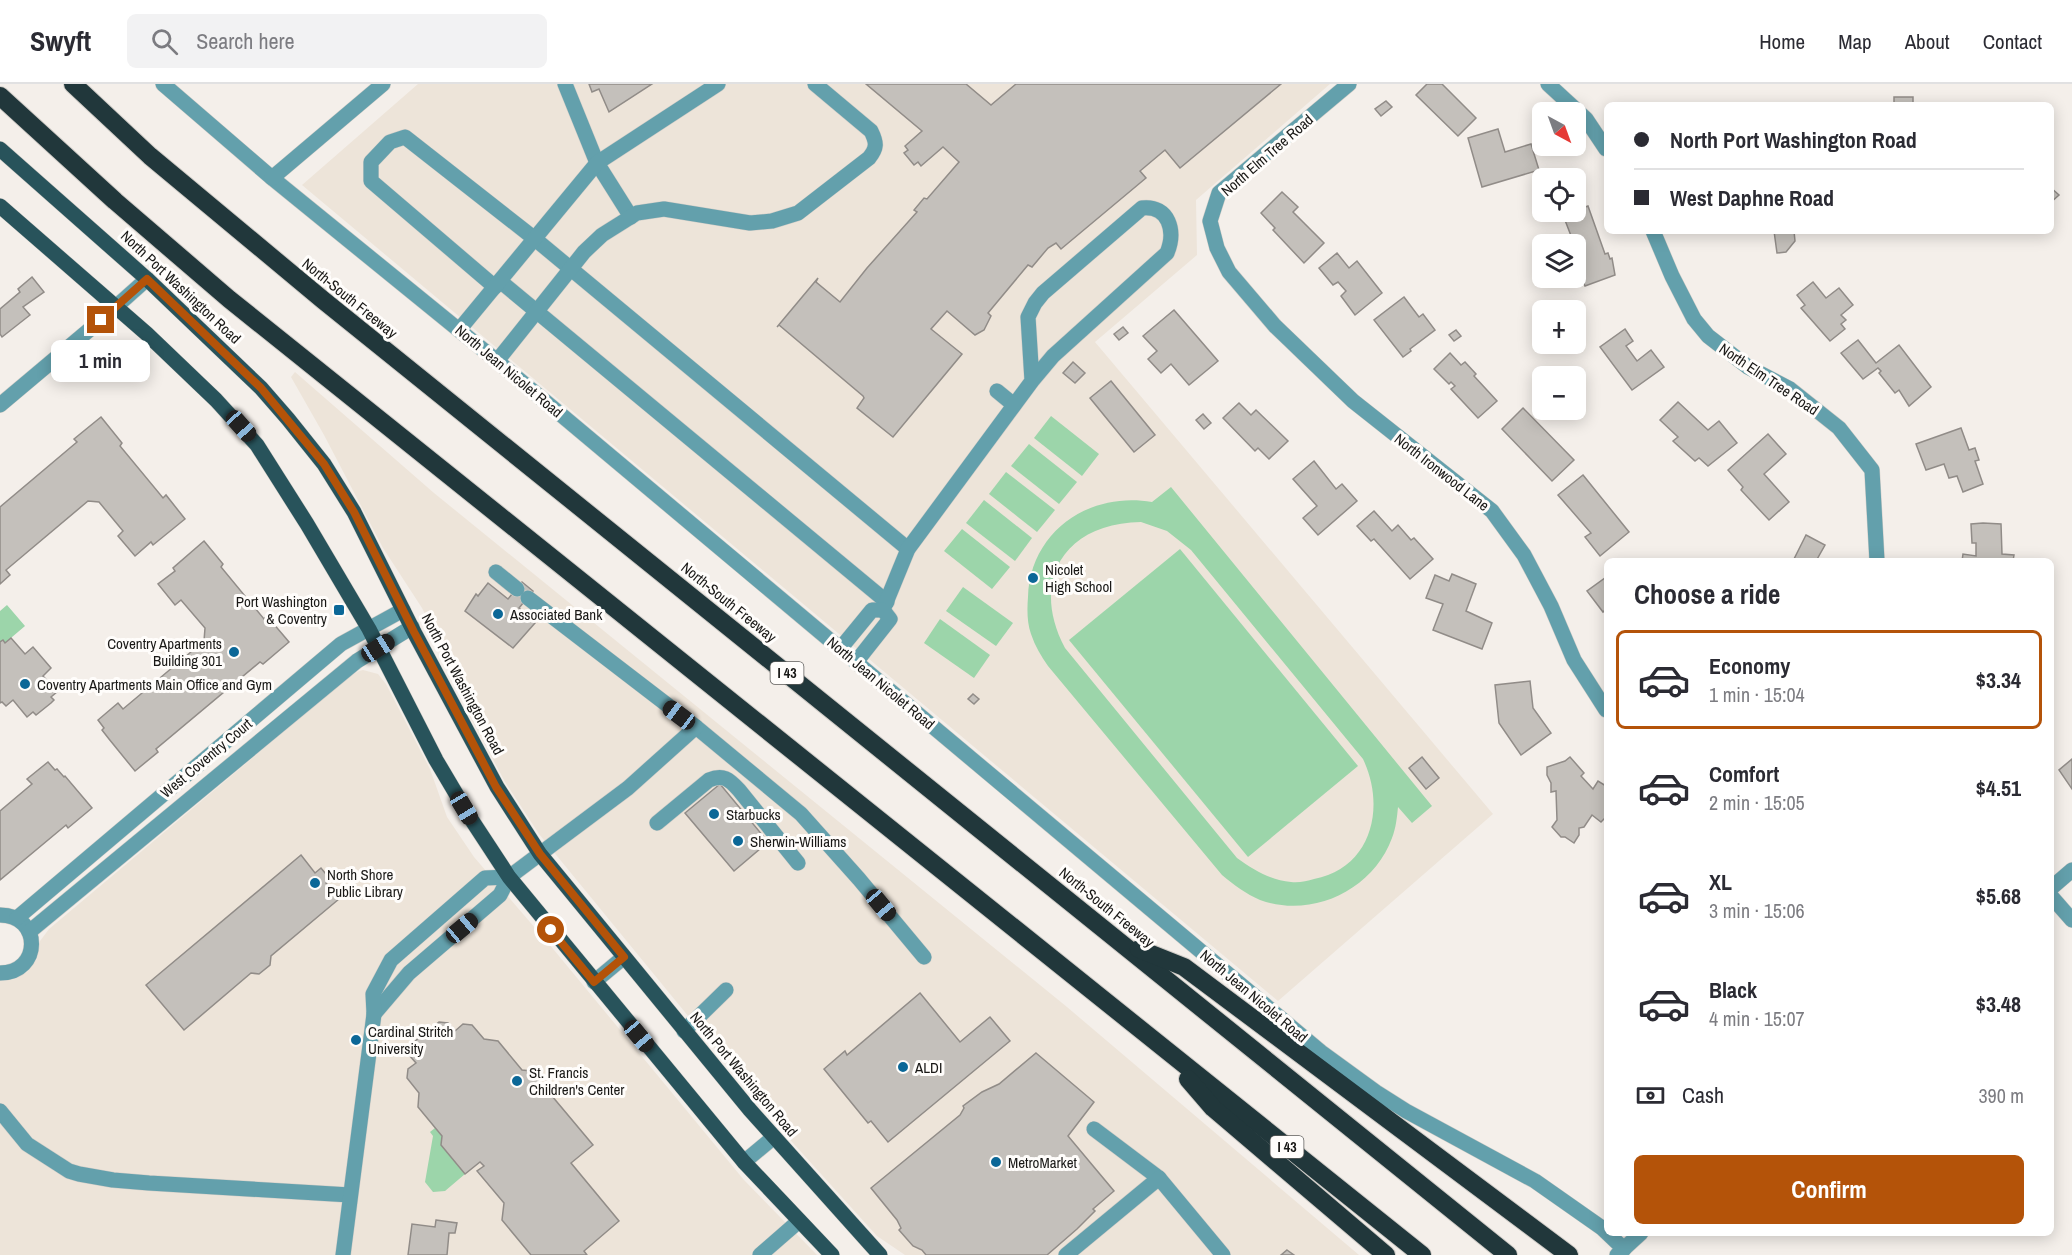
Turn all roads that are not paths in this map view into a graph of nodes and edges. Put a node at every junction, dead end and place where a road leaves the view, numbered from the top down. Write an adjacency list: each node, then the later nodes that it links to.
1 (73, 84): 53 (highway, North-South Freeway / I 43)
2 (163, 84): 13 (street, North Jean Nicolet Road)
3 (383, 84): 13 (street)
4 (565, 84): 12 (street)
5 (718, 84): 12 (street)
6 (815, 84): 15 (street)
7 (1349, 84): 19 (street, North Elm Tree Road)
8 (1548, 84): 10 (street)
9 (0, 96): 61 (highway, I 43)
10 (1604, 146)
11 (0, 149): 20 (main road, North Port Washington Road)
12 (597, 163): 15 (street); 17 (street)
13 (272, 177): 24 (street, North Jean Nicolet Road)
14 (0, 206): 22 (main road)
15 (631, 217): 18 (street)
16 (1654, 234): 31 (street, North Elm Tree Road)
17 (535, 239): 18 (street); 21 (street); 21 (street)
18 (570, 269): 23 (street); 30 (street)
19 (1229, 272): 40 (street, North Ironwood Lane)
20 (147, 279): 22 (street); 34 (main road, North Port Washington Road)
21 (498, 284): 23 (street); 24 (street)
22 (117, 307): 28 (street); 36 (main road)
23 (536, 312): 25 (street); 33 (street)
24 (459, 330): 25 (street, North Jean Nicolet Road)
25 (497, 361): 38 (street, North Jean Nicolet Road)
26 (1032, 381): 26 (street); 29 (street)
27 (997, 391): 29 (street)
28 (0, 405)
29 (1014, 405): 30 (street)
30 (908, 549): 33 (street)
31 (1877, 558)
32 (496, 572): 41 (street)
33 (885, 606): 38 (street); 39 (street)
34 (403, 610): 35 (main road, North Port Washington Road); 36 (street, West Coventry Court)
35 (412, 627): 37 (street, West Coventry Court); 43 (main road, North Port Washington Road)
36 (369, 629): 37 (main road); 50 (street, West Coventry Court)
37 (378, 648): 46 (main road); 52 (street, West Coventry Court)
38 (840, 649): 39 (street, North Jean Nicolet Road)
39 (856, 662): 69 (street, North Jean Nicolet Road)
40 (1604, 707)
41 (696, 728): 43 (street); 55 (street)
42 (657, 823): 44 (street)
43 (540, 854): 46 (street); 54 (main road, North Port Washington Road)
44 (798, 863)
45 (2072, 870): 47 (street)
46 (509, 877): 57 (main road); 59 (street); 59 (street)
47 (2054, 885)
48 (2054, 900): 51 (street)
49 (0, 915): 50 (street)
50 (17, 918): 52 (street)
51 (2072, 920)
52 (29, 932): 56 (street)
53 (1123, 943): 81 (highway, North-South Freeway / I 43); 82 (highway)
54 (624, 957): 57 (street); 60 (main road, North Port Washington Road)
55 (924, 957)
56 (0, 973)
57 (594, 982): 65 (main road)
58 (726, 990): 60 (street)
59 (374, 1014): 67 (street)
60 (684, 1031): 64 (main road, North Port Washington Road)
61 (1152, 1040): 79 (highway); 80 (highway, I 43)
62 (0, 1111): 67 (street)
63 (1094, 1129): 66 (street)
64 (774, 1137): 65 (street); 76 (main road, North Port Washington Road)
65 (744, 1162): 68 (main road)
66 (1159, 1178): 77 (street); 78 (street)
67 (350, 1195): 73 (street)
68 (799, 1221): 74 (street); 75 (main road)
69 (1604, 1231)
70 (1608, 1236): 72 (street, North Jean Nicolet Road)
71 (1638, 1236): 72 (street)
72 (1620, 1252)
73 (344, 1255)
74 (760, 1255)
75 (832, 1255)
76 (880, 1255)
77 (1066, 1255)
78 (1223, 1255)
79 (1386, 1255)
80 (1422, 1255)
81 (1508, 1255)
82 (1569, 1255)

